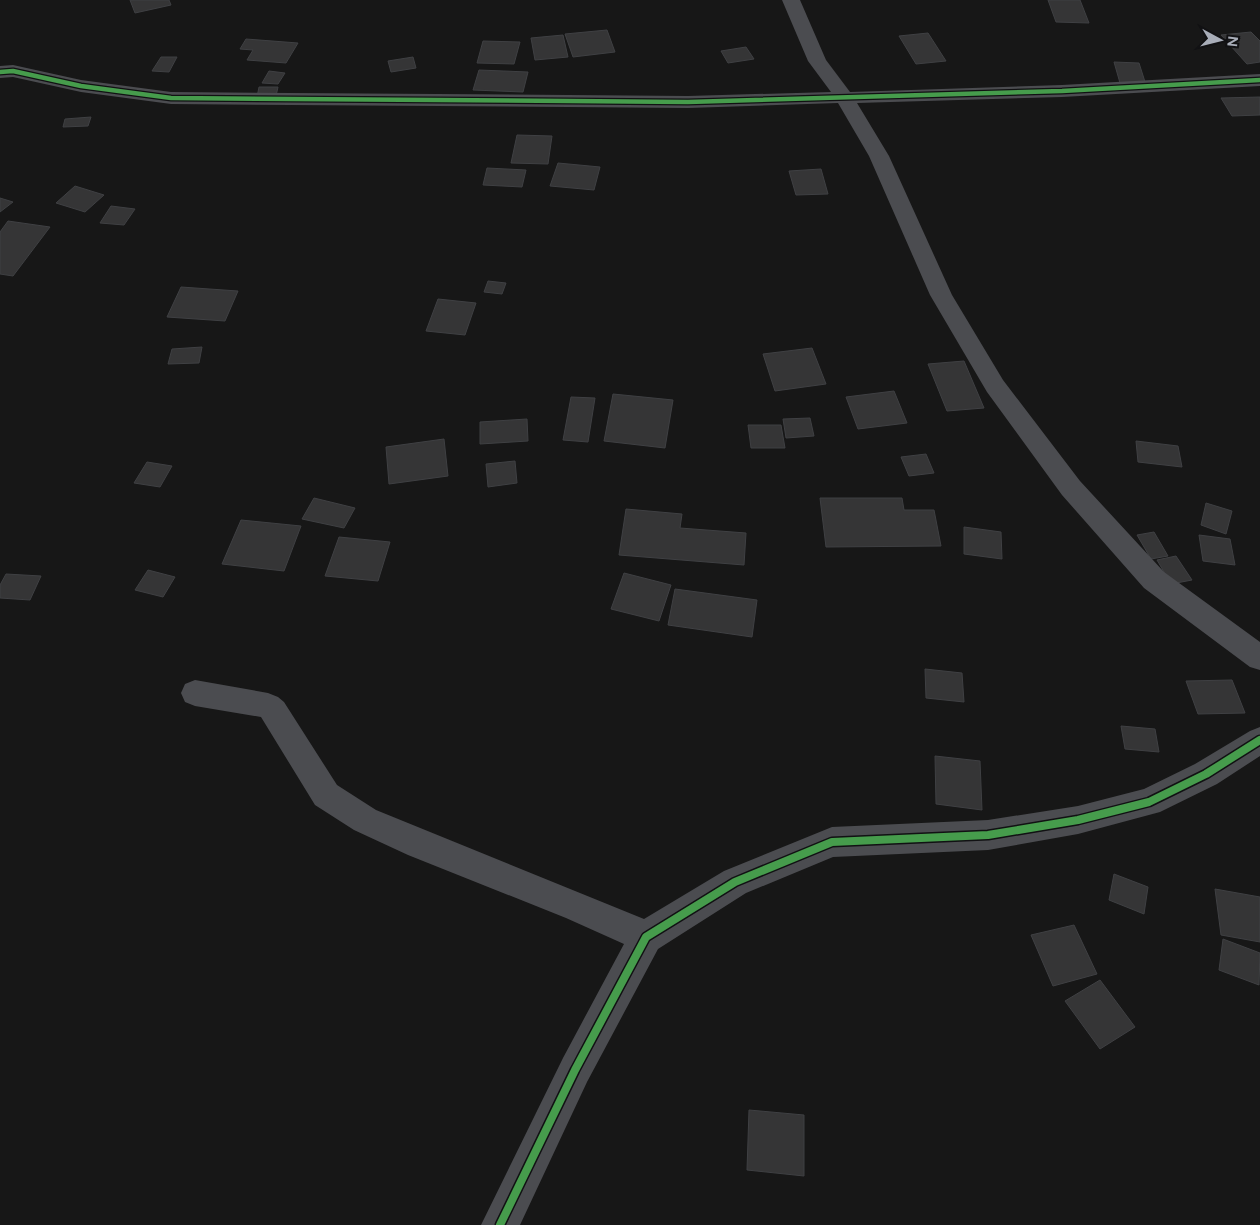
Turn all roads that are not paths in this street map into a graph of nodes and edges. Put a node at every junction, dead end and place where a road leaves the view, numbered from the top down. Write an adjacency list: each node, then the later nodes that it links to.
1 (791, 0): 4 (street)
2 (4, 68): 4 (street)
3 (1260, 80): 4 (street)
4 (844, 97): 5 (street)
5 (1260, 658)
6 (196, 693): 8 (street)
7 (1260, 740): 8 (street)
8 (646, 937): 9 (street)
9 (500, 1225)

